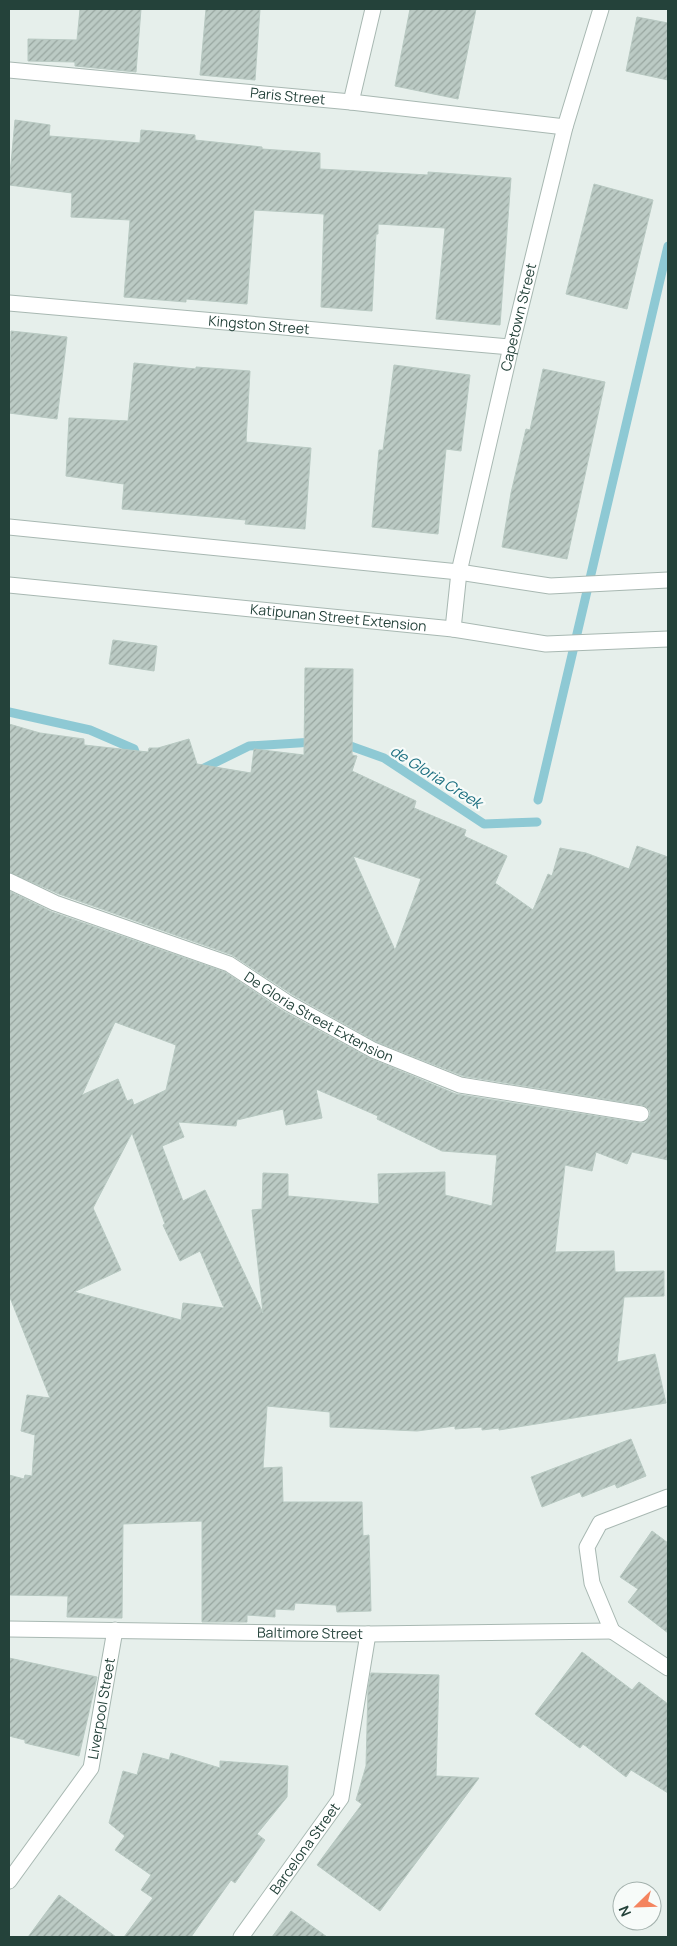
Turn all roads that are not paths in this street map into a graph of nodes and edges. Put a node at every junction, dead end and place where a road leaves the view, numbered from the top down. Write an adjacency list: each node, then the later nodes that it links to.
1 (373, 9): 4 (street)
2 (601, 9): 5 (street, Capetown Street)
3 (9, 70): 4 (street, Paris Street)
4 (351, 102): 5 (street, Paris Street)
5 (565, 127): 7 (street, Capetown Street)
6 (9, 303): 7 (street, Kingston Street)
7 (511, 347): 9 (street, Capetown Street)
8 (9, 527): 9 (street)
9 (459, 572): 10 (street); 12 (street, Capetown Street)
10 (662, 581)
11 (9, 585): 12 (street, Katipunan Street Extension)
12 (453, 629): 13 (street, Katipunan Street Extension)
13 (664, 640)
14 (9, 882): 15 (street, De Gloria Street Extension)
15 (641, 1114)
16 (668, 1497): 19 (street)
17 (9, 1629): 18 (street, Baltimore Street)
18 (115, 1630): 20 (street, Baltimore Street); 22 (street, Liverpool Street)
19 (612, 1631): 20 (street, Baltimore Street); 21 (street)
20 (368, 1634): 23 (street, Barcelona Street)
21 (668, 1668)
22 (9, 1881)
23 (241, 1937)

